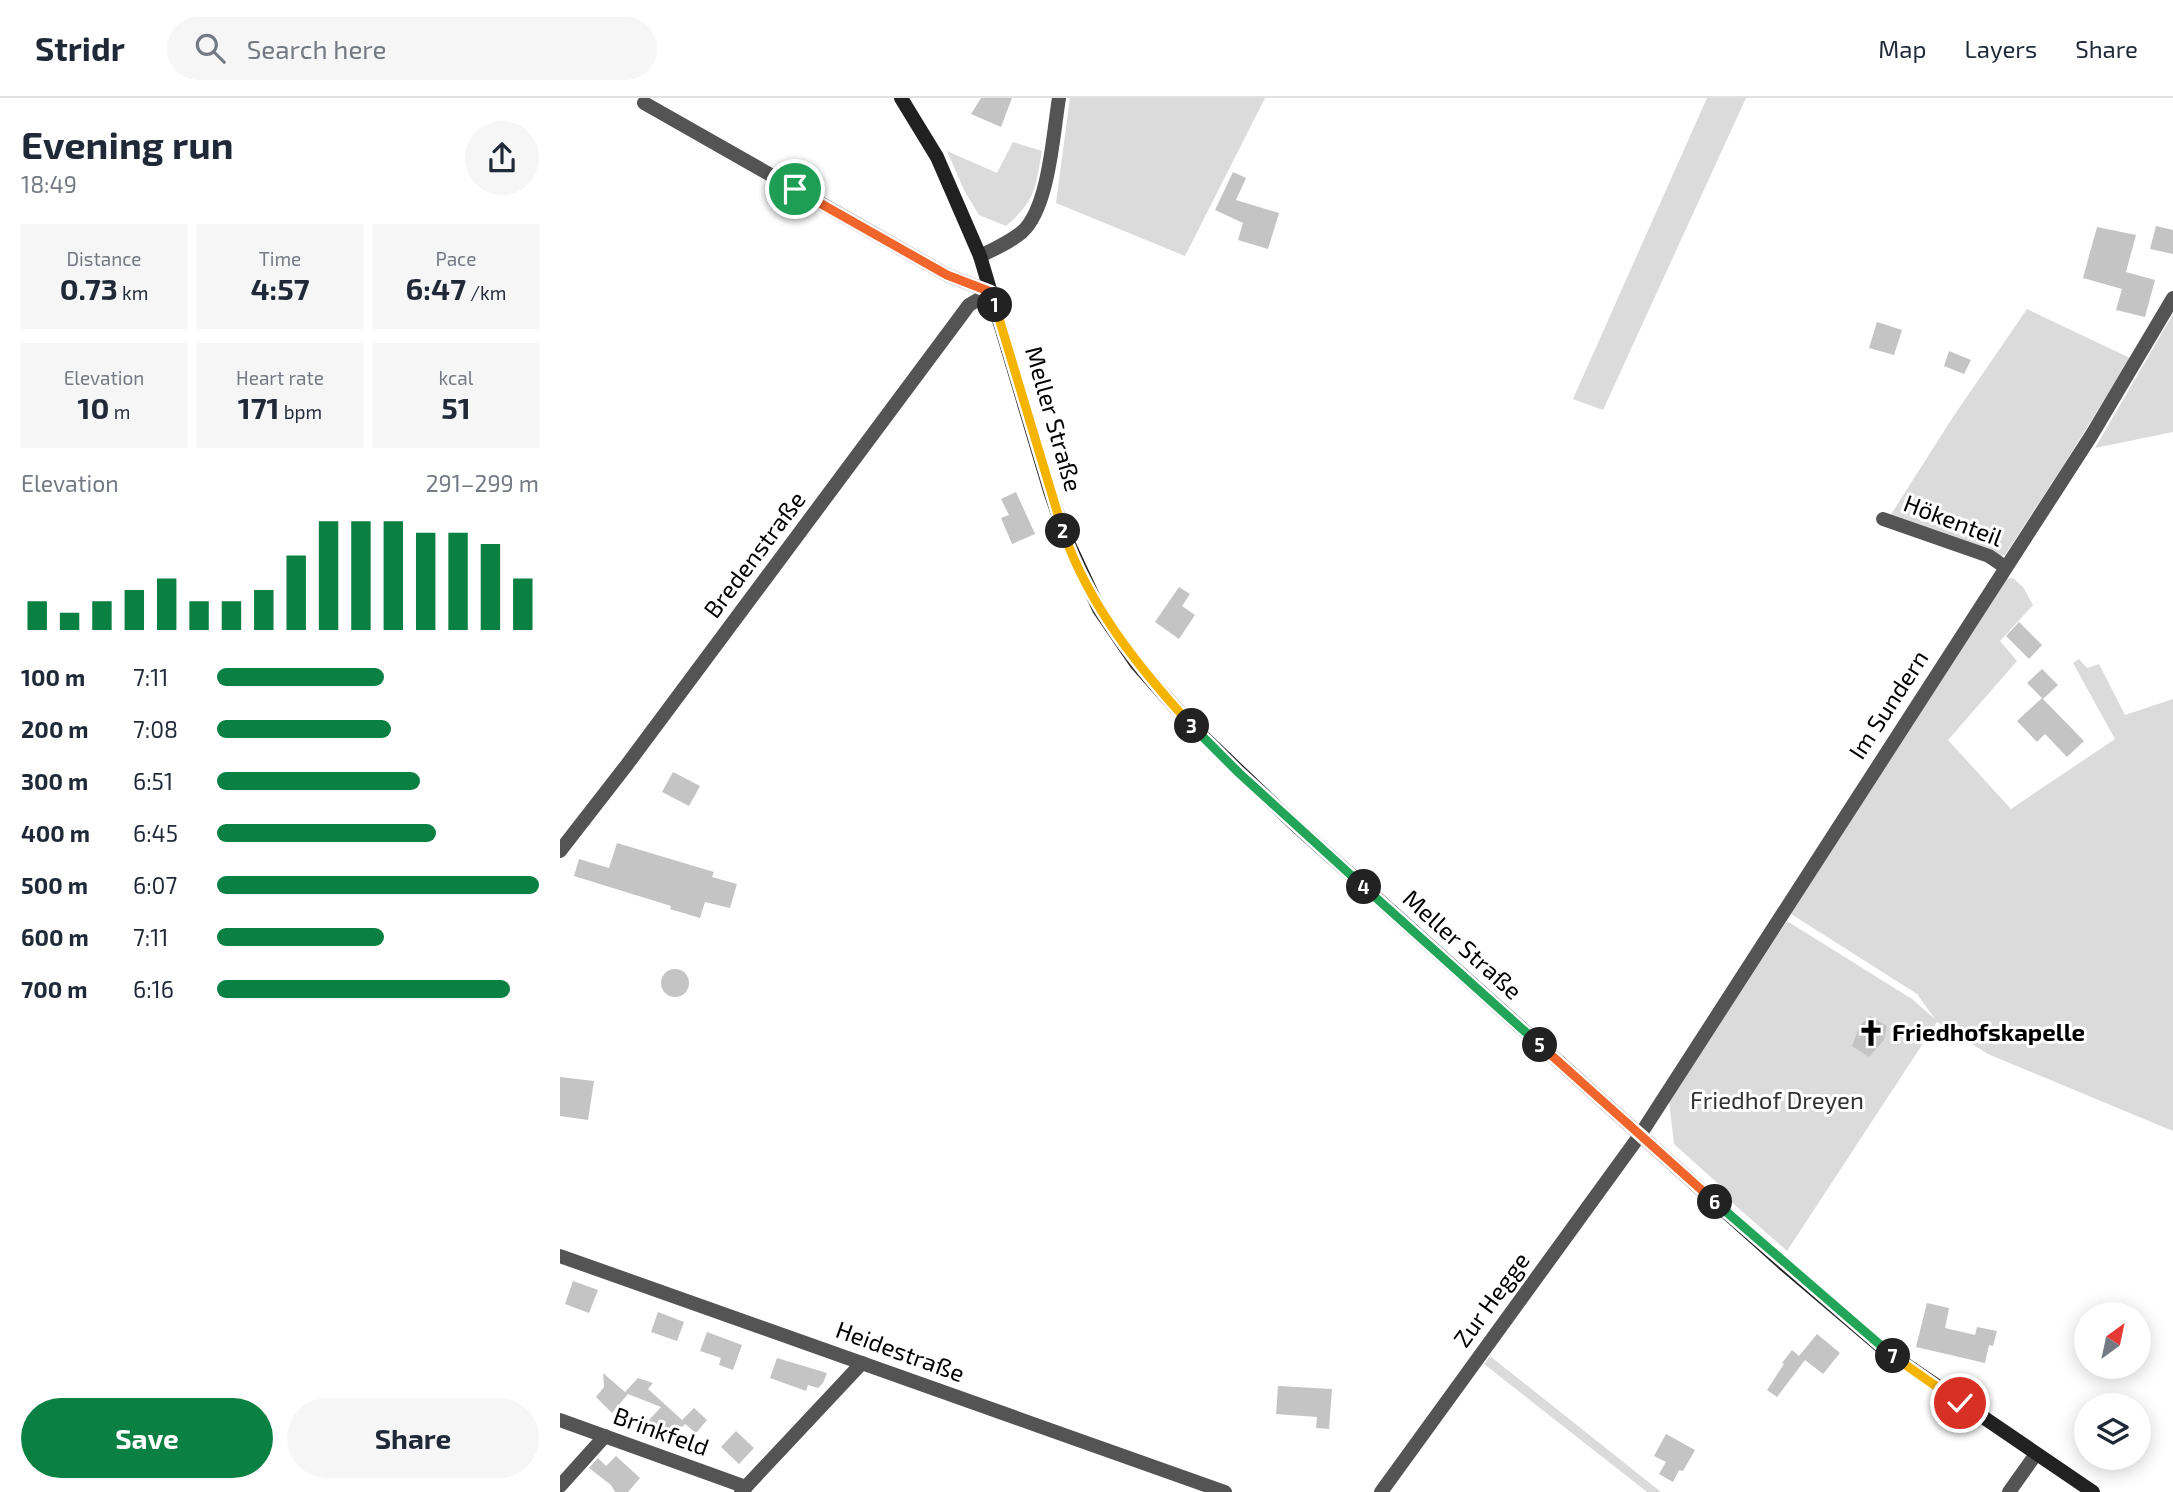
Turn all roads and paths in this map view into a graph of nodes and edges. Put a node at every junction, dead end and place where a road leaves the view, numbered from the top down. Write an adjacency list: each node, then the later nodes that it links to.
1 (901, 98): 4 (main road, Meller Straße)
2 (1059, 98): 4 (street)
3 (644, 103): 5 (street)
4 (980, 256): 5 (main road, Meller Straße)
5 (991, 292): 9 (street, Bredenstraße); 10 (main road, Meller Straße)
6 (2173, 298): 8 (street, Im Sundern)
7 (1883, 519): 8 (street, Hökenteil)
8 (2006, 567): 10 (street, Im Sundern)
9 (560, 851)
10 (1640, 1135): 15 (main road, Meller Straße); 19 (street, Zur Hegge)
11 (560, 1256): 12 (street, Heidestraße)
12 (862, 1363): 17 (street); 18 (street, Heidestraße)
13 (560, 1420): 14 (street, Brinkfeld)
14 (605, 1436): 16 (street); 17 (street, Brinkfeld)
15 (2036, 1454): 20 (street); 21 (main road, Meller Straße)
16 (560, 1486)
17 (744, 1489)
18 (1225, 1492)
19 (1381, 1492)
20 (2009, 1492)
21 (2093, 1492)

